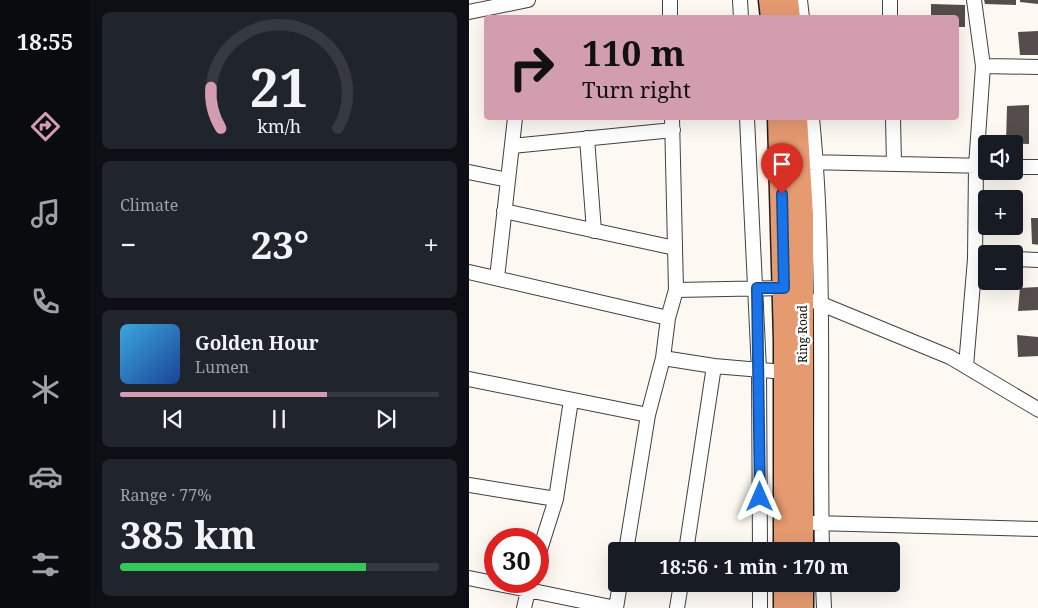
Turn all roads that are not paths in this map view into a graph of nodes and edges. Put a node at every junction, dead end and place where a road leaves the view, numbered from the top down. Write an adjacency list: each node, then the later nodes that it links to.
1 (528, 0): 9 (street)
2 (670, 0): 10 (street)
3 (740, 0): 11 (street)
4 (770, 0): 12 (highway)
5 (787, 0): 13 (highway)
6 (800, 0): 14 (street)
7 (889, 0): 15 (street)
8 (974, 0): 16 (street)
9 (469, 12)
10 (670, 15)
11 (741, 15)
12 (771, 15)
13 (789, 15)
14 (802, 15)
15 (890, 15)
16 (983, 66): 17 (street); 25 (street)
17 (1038, 66)
18 (515, 120): 27 (street)
19 (747, 120): 45 (street)
20 (779, 120): 47 (highway, Ring Road)
21 (797, 120): 28 (highway, Ring Road)
22 (812, 120): 28 (street)
23 (893, 120): 29 (street)
24 (673, 124): 26 (street); 39 (street)
25 (982, 135)
26 (587, 138): 27 (street); 37 (street)
27 (512, 146): 34 (street)
28 (808, 162): 29 (street); 47 (highway, Ring Road)
29 (894, 164): 30 (street)
30 (978, 166)
31 (1023, 167): 32 (street)
32 (1038, 167)
33 (469, 172): 34 (street)
34 (508, 180): 36 (street)
35 (981, 180): 38 (street)
36 (505, 211): 37 (street); 43 (street)
37 (594, 231): 39 (street)
38 (981, 245)
39 (675, 248): 46 (street)
40 (1023, 260): 41 (street)
41 (1038, 260)
42 (469, 272): 43 (street)
43 (497, 278): 48 (street)
44 (978, 280): 51 (street)
45 (757, 288): 46 (street); 47 (street); 52 (street)
46 (676, 290): 48 (street)
47 (802, 296): 51 (street); 53 (highway, Ring Road); 60 (highway, Ring Road)
48 (667, 318): 49 (street)
49 (663, 358): 50 (street); 57 (street)
50 (715, 366): 52 (street); 64 (street)
51 (966, 366): 56 (street)
52 (759, 370): 53 (street); 65 (street)
53 (785, 372): 66 (highway, Ring Road)
54 (469, 379): 55 (street)
55 (571, 400): 57 (street); 59 (street)
56 (1038, 410)
57 (648, 415): 63 (street)
58 (469, 485): 59 (street)
59 (556, 499): 61 (street)
60 (812, 523): 62 (street); 67 (highway, Ring Road); 68 (street)
61 (547, 528)
62 (1038, 529)
63 (627, 542)
64 (687, 542)
65 (760, 542)
66 (785, 542)
67 (805, 542)
68 (819, 542)
69 (469, 578): 70 (street)
70 (484, 580)
71 (549, 590): 80 (street)
72 (619, 592): 80 (street)
73 (680, 592): 81 (street)
74 (760, 592): 82 (street)
75 (785, 592): 83 (highway)
76 (802, 592): 84 (highway)
77 (823, 592): 85 (street)
78 (527, 593): 79 (street)
79 (524, 608)
80 (616, 608)
81 (677, 608)
82 (760, 608)
83 (785, 608)
84 (802, 608)
85 (823, 608)

